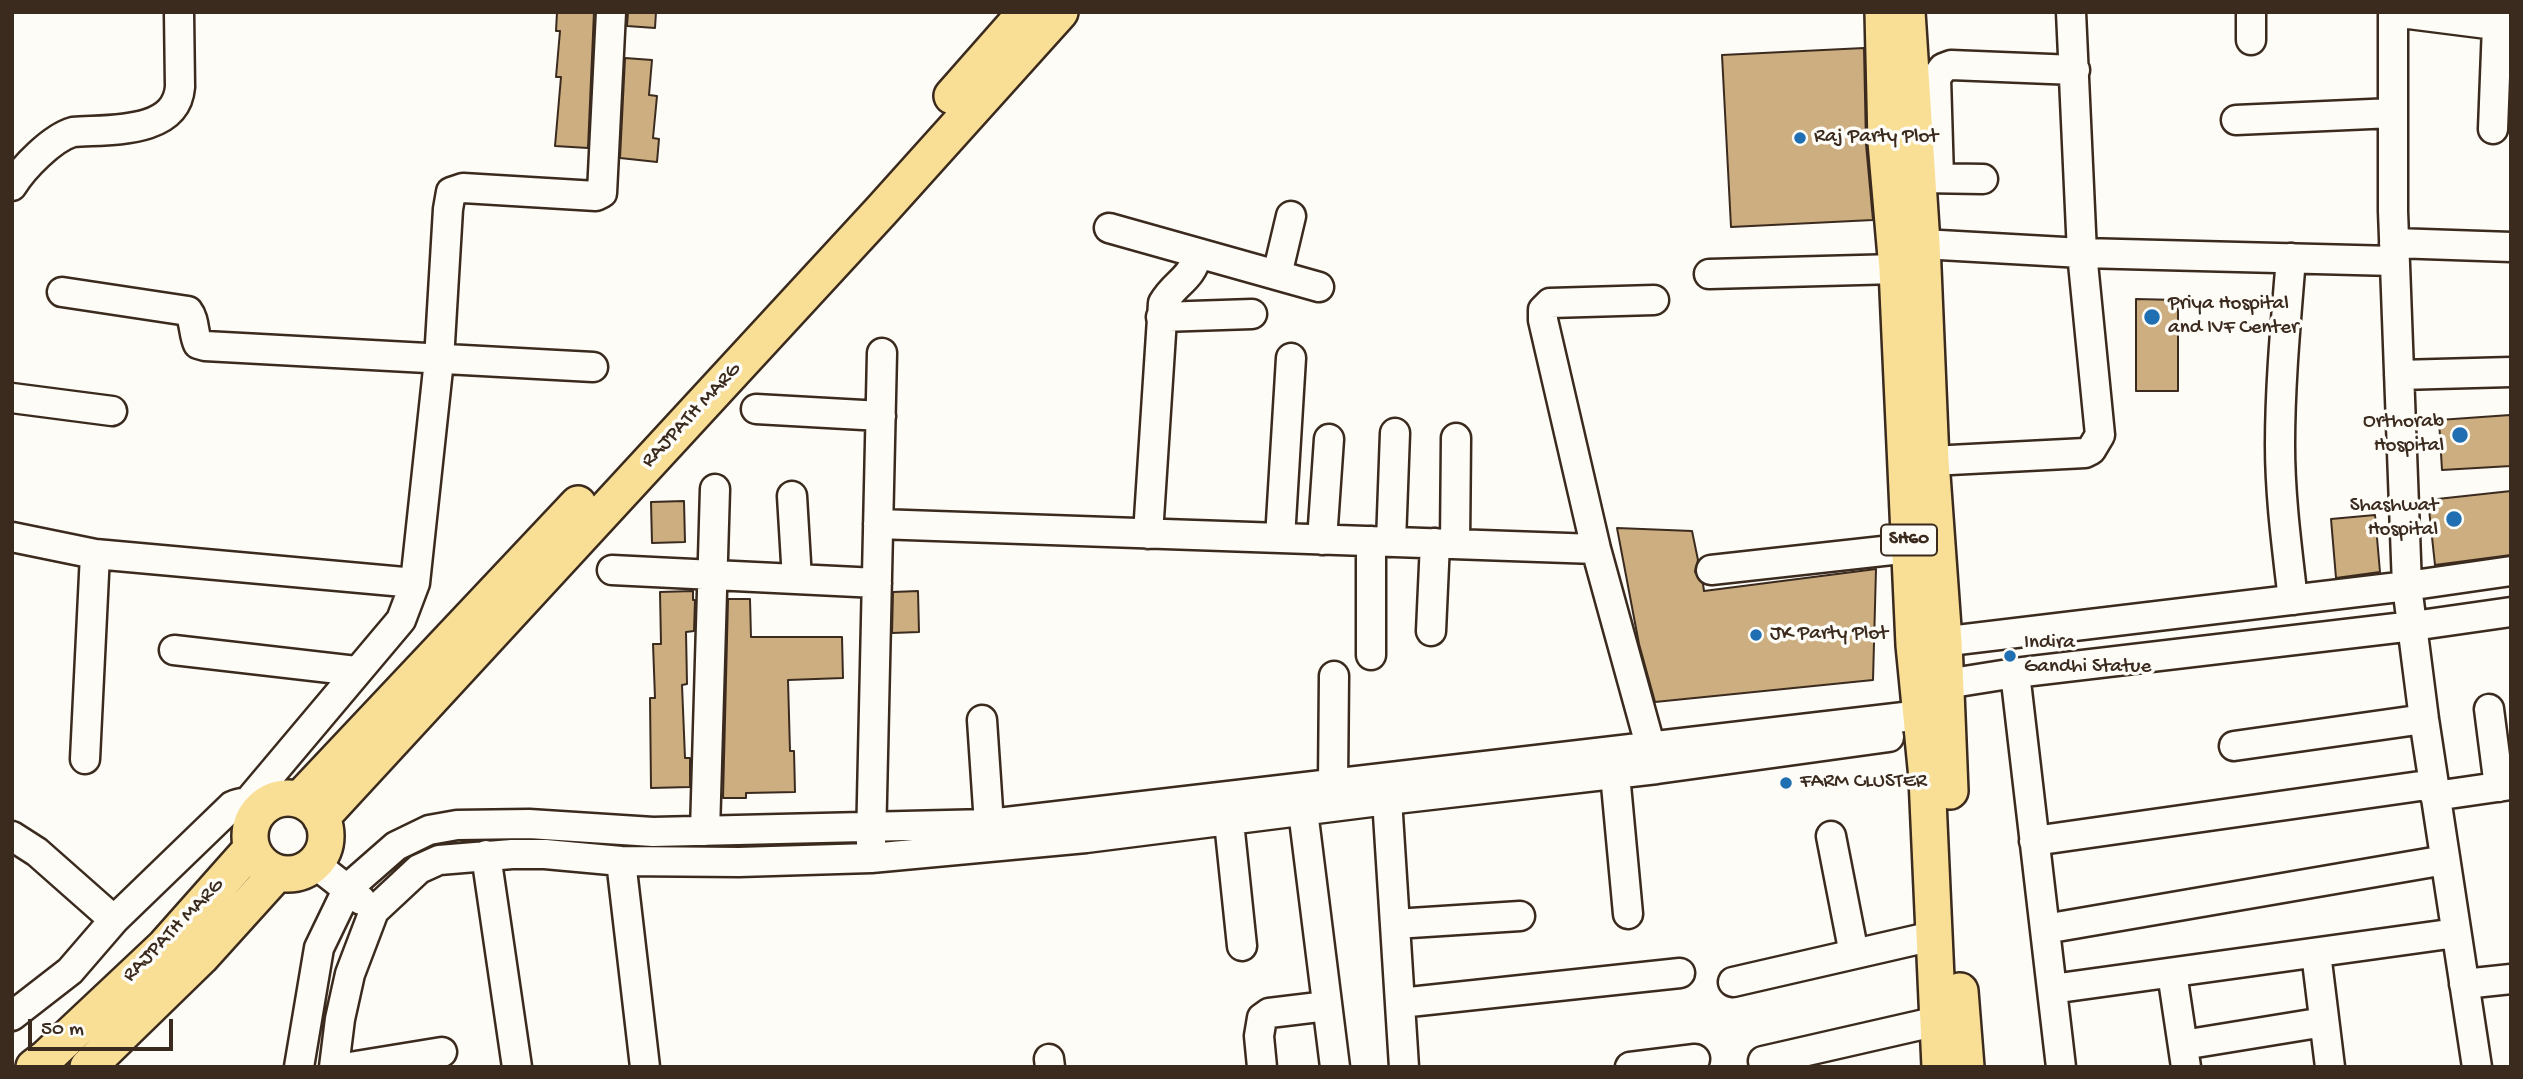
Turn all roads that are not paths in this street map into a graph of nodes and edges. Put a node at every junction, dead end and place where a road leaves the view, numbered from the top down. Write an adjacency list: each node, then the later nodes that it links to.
1 (179, 12): 18 (street)
2 (611, 12): 37 (street)
3 (1026, 12): 92 (main road, RAJPATH MARG)
4 (1060, 12): 92 (main road, RAJPATH MARG)
5 (1883, 12): 27 (main road, SH60)
6 (1907, 12): 16 (main road, SH60)
7 (2071, 12): 12 (street)
8 (2251, 12): 11 (street)
9 (2393, 12): 10 (street); 13 (street)
10 (2504, 26): 15 (street)
11 (2251, 40)
12 (2075, 71): 16 (street); 25 (street)
13 (2393, 113): 14 (street); 23 (street)
14 (2236, 120)
15 (2493, 129)
16 (1929, 178): 17 (street); 21 (main road, SH60)
17 (1983, 179)
18 (12, 186)
19 (1291, 216): 29 (street)
20 (1109, 228): 24 (street)
21 (1922, 244): 25 (street); 48 (main road, SH60)
22 (2511, 247): 23 (street)
23 (2394, 252): 26 (street); 40 (street)
24 (1198, 253): 29 (street); 34 (street)
25 (2082, 254): 26 (street); 48 (street)
26 (2291, 258): 69 (street)
27 (1897, 269): 28 (street); 58 (main road, SH60)
28 (1709, 274)
29 (1277, 275): 30 (street)
30 (1319, 286)
31 (62, 292): 37 (street)
32 (1654, 300): 59 (street)
33 (1252, 314): 34 (street)
34 (1161, 317): 52 (street)
35 (882, 353): 44 (street)
36 (1291, 358): 54 (street)
37 (439, 360): 38 (street); 66 (street)
38 (593, 367)
39 (2511, 372): 40 (street)
40 (2399, 375): 68 (street)
41 (12, 398): 43 (street)
42 (756, 409): 44 (street)
43 (112, 411)
44 (881, 416): 51 (street)
45 (1395, 433): 56 (street)
46 (1456, 438): 57 (street)
47 (1329, 439): 55 (street)
48 (1931, 461): 73 (main road, SH60)
49 (715, 489): 64 (street)
50 (792, 496): 65 (street)
51 (878, 524): 52 (street); 67 (street)
52 (1148, 534): 54 (street)
53 (12, 537): 60 (street)
54 (1280, 538): 55 (street)
55 (1322, 540): 56 (street)
56 (1381, 541): 57 (street); 75 (street)
57 (1445, 544): 59 (street); 72 (street)
58 (1910, 548): 62 (street); 73 (main road, SH60)
59 (1596, 549): 84 (street)
60 (95, 554): 66 (street); 85 (street)
61 (612, 570): 64 (street)
62 (1711, 570)
63 (2511, 571): 68 (street)
64 (712, 575): 65 (street); 97 (street)
65 (797, 579): 67 (street)
66 (415, 583): 76 (street)
67 (877, 583): 96 (street)
68 (2407, 586): 69 (street); 71 (street)
69 (2293, 600): 73 (street)
70 (2511, 612): 71 (street)
71 (2413, 626): 77 (street); 81 (street)
72 (1431, 631)
73 (1929, 643): 79 (main road, SH60)
74 (174, 650): 76 (street)
75 (1371, 655)
76 (356, 671): 91 (street)
77 (2015, 673): 79 (street); 100 (street)
78 (1334, 676): 87 (street)
79 (1926, 705): 84 (street); 116 (main road, SH60); 147 (main road, SH60)
80 (2489, 709): 88 (street)
81 (2424, 719): 83 (street); 90 (street)
82 (982, 720): 95 (street)
83 (2234, 746)
84 (1653, 758): 86 (street); 89 (street)
85 (85, 759)
86 (1615, 774): 89 (street); 110 (street)
87 (1333, 784): 89 (street); 93 (street)
88 (2505, 786): 90 (street)
89 (1387, 789): 94 (street); 113 (street)
90 (2434, 790): 100 (street); 104 (street)
91 (253, 806): 92 (main road); 101 (main road); 112 (street)
92 (310, 808): 106 (main road)
93 (1228, 808): 94 (street); 95 (street); 103 (street); 117 (street)
94 (1303, 811): 127 (street)
95 (989, 824): 96 (street)
96 (871, 827): 97 (street); 103 (street)
97 (705, 831): 108 (street)
98 (12, 836): 112 (street)
99 (1831, 836): 119 (street)
100 (2034, 841): 114 (street)
101 (251, 849): 107 (main road); 135 (main road, RAJPATH MARG)
102 (486, 855): 105 (street); 109 (street); 140 (street)
103 (872, 858): 105 (street)
104 (2445, 860): 114 (street); 115 (street)
105 (621, 862): 141 (street)
106 (315, 864): 107 (main road); 108 (street)
107 (276, 873): 136 (main road, RAJPATH MARG)
108 (348, 888): 109 (street); 137 (street)
109 (374, 911): 138 (street)
110 (1628, 914)
111 (1520, 916): 113 (street)
112 (114, 920): 128 (street)
113 (1395, 924): 126 (street)
114 (2045, 929): 125 (street)
115 (2456, 933): 118 (street); 124 (street)
116 (1933, 936): 119 (street); 129 (main road, SH60)
117 (1242, 946)
118 (2316, 953): 121 (street); 130 (street)
119 (1854, 954): 123 (street)
120 (1680, 973): 126 (street)
121 (2172, 973): 125 (street); 132 (street)
122 (2511, 979): 124 (street)
123 (1733, 982)
124 (2464, 984): 150 (street)
125 (2052, 989): 148 (street)
126 (1400, 1003): 144 (street)
127 (1327, 1006): 142 (street); 143 (street)
128 (17, 1008)
129 (1938, 1021): 134 (street); 146 (main road, SH60)
130 (2324, 1022): 132 (street); 149 (street)
131 (442, 1052): 139 (street)
132 (2185, 1056)
133 (1695, 1059): 145 (street)
134 (1763, 1060)
135 (34, 1067)
136 (88, 1067)
137 (299, 1067)
138 (334, 1067)
139 (350, 1067)
140 (517, 1067)
141 (645, 1067)
142 (1262, 1067)
143 (1335, 1067)
144 (1404, 1067)
145 (1630, 1067)
146 (1940, 1067)
147 (1966, 1067)
148 (2061, 1067)
149 (2330, 1067)
150 (2477, 1067)

